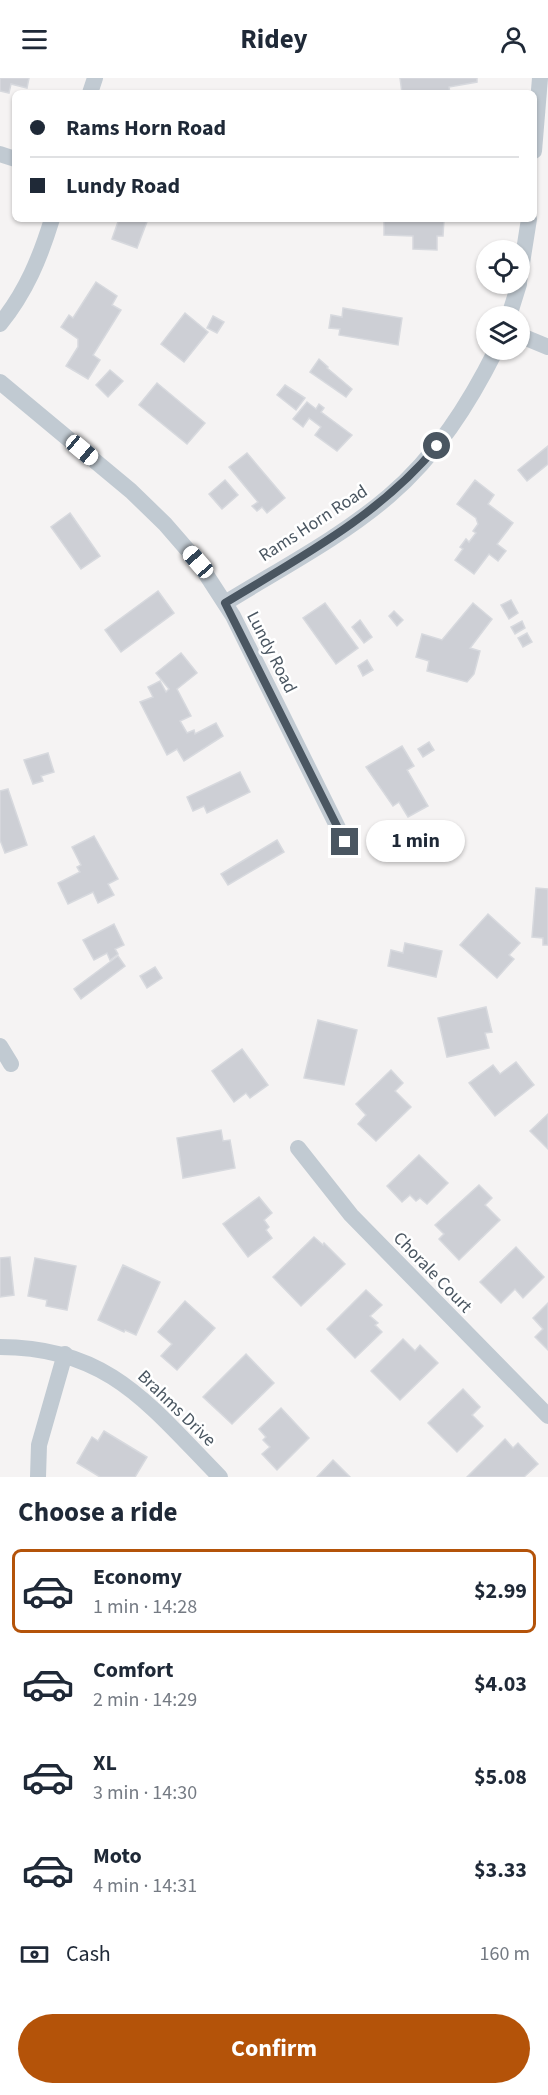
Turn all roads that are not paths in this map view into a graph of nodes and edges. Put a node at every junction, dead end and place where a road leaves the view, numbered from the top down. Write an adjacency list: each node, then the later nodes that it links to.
1 (540, 78): 2 (street)
2 (537, 115)
3 (51, 222): 6 (street)
4 (529, 222): 5 (street)
5 (526, 240)
6 (0, 324)
7 (530, 340): 8 (street)
8 (548, 347)
9 (491, 360): 11 (street, Rams Horn Road)
10 (0, 382): 11 (street, Lundy Road)
11 (225, 603): 12 (street, Lundy Road)
12 (345, 842)
13 (0, 1046): 14 (street)
14 (11, 1064)
15 (298, 1148): 18 (street, Chorale Court)
16 (0, 1347): 17 (street, Brahms Drive)
17 (65, 1354): 19 (street); 20 (street, Brahms Drive)
18 (548, 1416)
19 (38, 1477)
20 (220, 1477)

